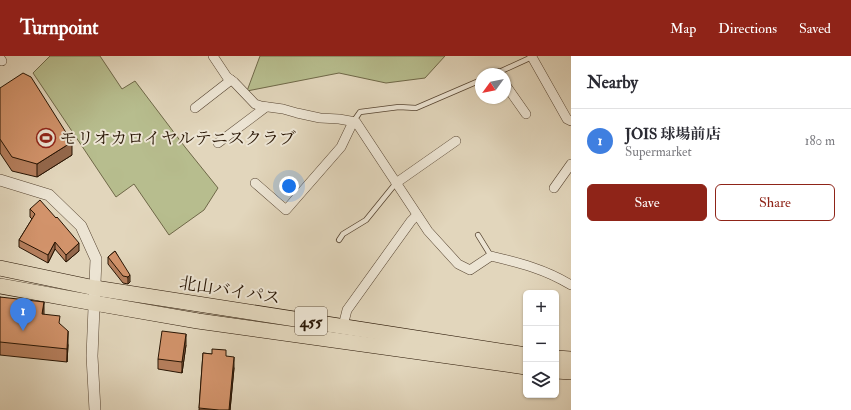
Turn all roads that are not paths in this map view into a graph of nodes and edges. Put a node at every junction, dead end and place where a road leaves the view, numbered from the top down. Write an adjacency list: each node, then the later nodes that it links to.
1 (213, 56): 4 (street)
2 (532, 57): 3 (lane); 10 (street)
3 (509, 68)
4 (231, 80): 7 (street); 8 (street)
5 (475, 83): 11 (lane)
6 (511, 93): 9 (street)
7 (266, 107): 11 (street); 13 (street)
8 (195, 108)
9 (526, 114)
10 (571, 121)
11 (353, 122): 16 (street); 17 (street)
12 (456, 141): 16 (street)
13 (218, 143)
14 (571, 164): 18 (street)
15 (0, 180): 26 (street)
16 (396, 182): 19 (street); 21 (lane)
17 (255, 183)
18 (554, 188)
19 (417, 215): 22 (street); 28 (street)
20 (478, 235): 22 (lane)
21 (339, 240)
22 (491, 256): 24 (street)
23 (0, 268): 26 (highway, 北山バイパス / 455)
24 (571, 285)
25 (0, 286): 27 (highway, 北山バイパス / 455)
26 (95, 288): 27 (street); 28 (highway, 北山バイパス / 455)
27 (94, 303): 33 (highway, 北山バイパス / 455); 36 (street)
28 (343, 326): 30 (highway, 北山バイパス / 455)
29 (571, 354): 32 (street)
30 (523, 355)
31 (559, 358): 32 (highway)
32 (571, 359)
33 (523, 367)
34 (559, 370): 35 (highway)
35 (571, 372)
36 (96, 410)

